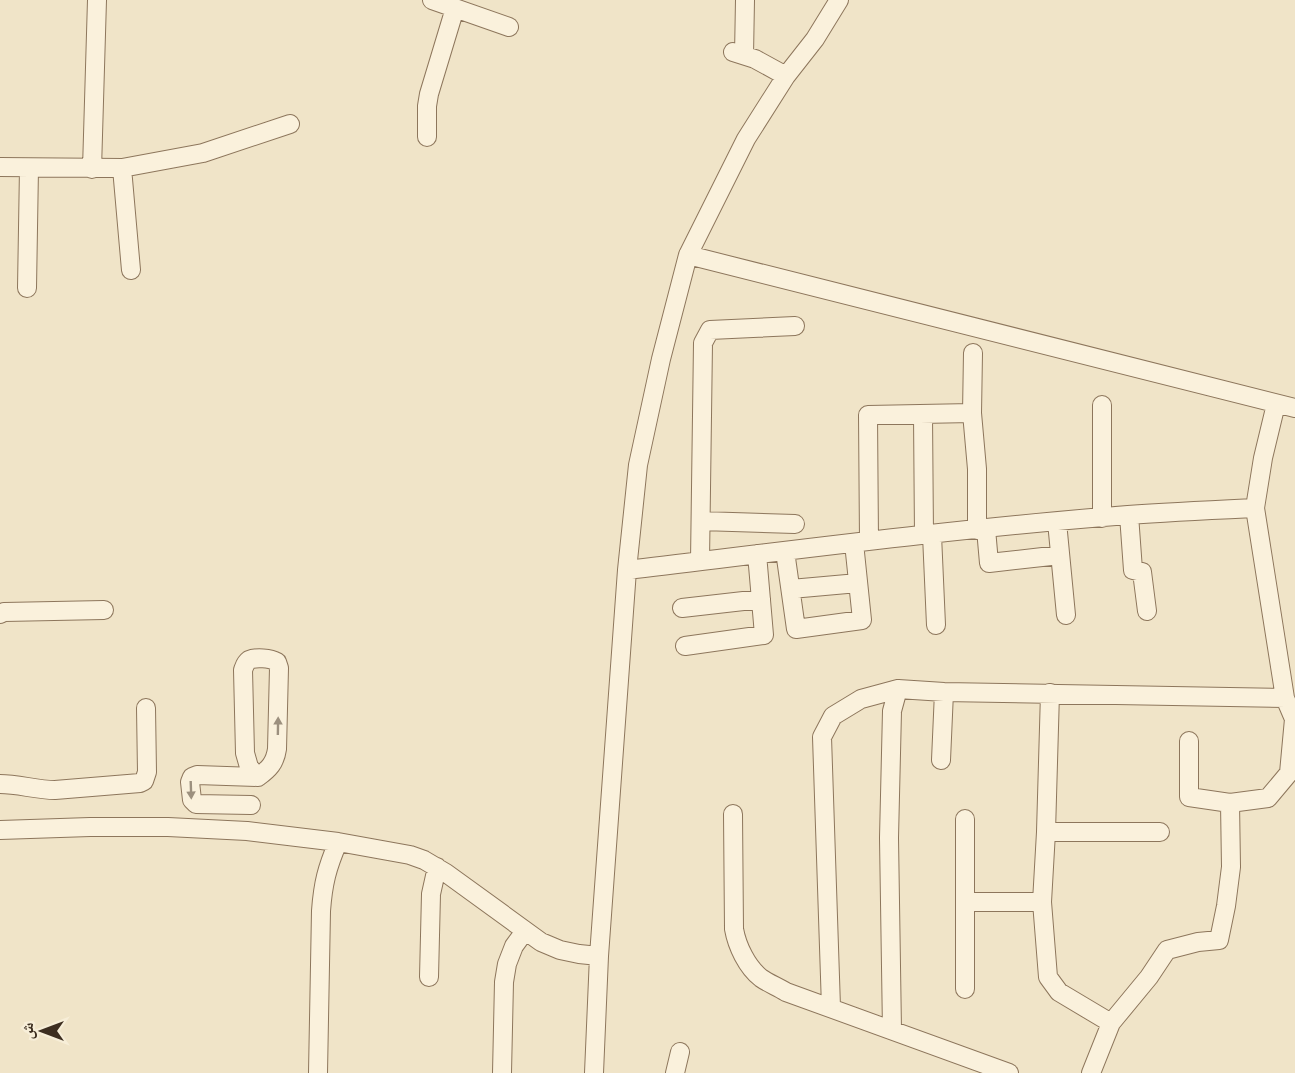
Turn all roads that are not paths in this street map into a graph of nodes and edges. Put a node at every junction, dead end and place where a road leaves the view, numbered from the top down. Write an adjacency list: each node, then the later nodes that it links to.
1 (97, 0): 13 (lane)
2 (432, 0): 5 (lane)
3 (745, 0): 7 (lane)
4 (839, 0): 7 (lane)
5 (455, 8): 6 (lane); 9 (lane)
6 (509, 27)
7 (786, 76): 14 (lane)
8 (290, 124): 12 (lane)
9 (427, 137)
10 (0, 167): 11 (lane)
11 (29, 168): 13 (lane); 16 (lane)
12 (122, 168): 13 (lane); 15 (lane)
13 (92, 169)
14 (688, 255): 19 (lane); 37 (lane)
15 (130, 270)
16 (27, 288)
17 (795, 326): 27 (lane)
18 (973, 353): 22 (lane)
19 (1276, 404): 21 (lane); 24 (lane)
20 (1102, 405): 26 (lane)
21 (1295, 408)
22 (972, 413): 23 (lane); 30 (lane)
23 (923, 415): 31 (lane); 32 (lane)
24 (1255, 508): 25 (lane); 51 (lane)
25 (1129, 515): 26 (lane); 43 (lane)
26 (1102, 518): 28 (lane)
27 (701, 521): 29 (lane); 36 (lane)
28 (1057, 522): 30 (lane); 35 (lane)
29 (795, 524)
30 (981, 529): 31 (lane); 35 (lane)
31 (928, 535): 32 (lane); 46 (lane)
32 (861, 542): 33 (lane); 38 (lane)
33 (785, 551): 34 (lane); 39 (lane)
34 (757, 554): 36 (lane); 40 (lane)
35 (1060, 555): 45 (lane)
36 (700, 561): 37 (lane)
37 (627, 570): 71 (lane)
38 (858, 583): 39 (lane); 39 (lane)
39 (791, 589)
40 (761, 599): 41 (lane); 47 (lane)
41 (682, 608)
42 (104, 610): 44 (lane)
43 (1147, 610)
44 (0, 614)
45 (1066, 615)
46 (936, 625)
47 (685, 646)
48 (898, 689): 49 (lane); 74 (lane); 76 (lane)
49 (944, 692): 50 (lane); 55 (lane)
50 (1050, 693): 51 (lane); 64 (lane)
51 (1285, 698): 53 (lane)
52 (146, 708): 57 (lane)
53 (1294, 719): 58 (lane)
54 (1190, 741): 58 (lane)
55 (941, 760)
56 (258, 777): 56 (lane, one-way to 56); 59 (lane); 59 (lane, one-way to 59)
57 (0, 784)
58 (1230, 803): 75 (lane)
59 (251, 805): 63 (lane)
60 (733, 814): 74 (lane)
61 (965, 819): 68 (lane)
62 (0, 830): 63 (lane)
63 (247, 831): 66 (lane)
64 (1046, 832): 65 (lane); 69 (lane)
65 (1160, 832)
66 (338, 842): 67 (lane); 78 (lane)
67 (437, 867): 70 (lane); 72 (lane)
68 (966, 902): 69 (lane); 73 (lane)
69 (1042, 902): 75 (lane)
70 (525, 931): 71 (lane); 79 (lane)
71 (599, 956): 80 (lane)
72 (429, 977)
73 (965, 990)
74 (831, 1007): 76 (lane)
75 (1111, 1023): 83 (lane)
76 (892, 1030): 82 (lane)
77 (680, 1052): 81 (lane)
78 (318, 1073)
79 (502, 1073)
80 (594, 1073)
81 (675, 1073)
82 (1009, 1073)
83 (1091, 1073)

